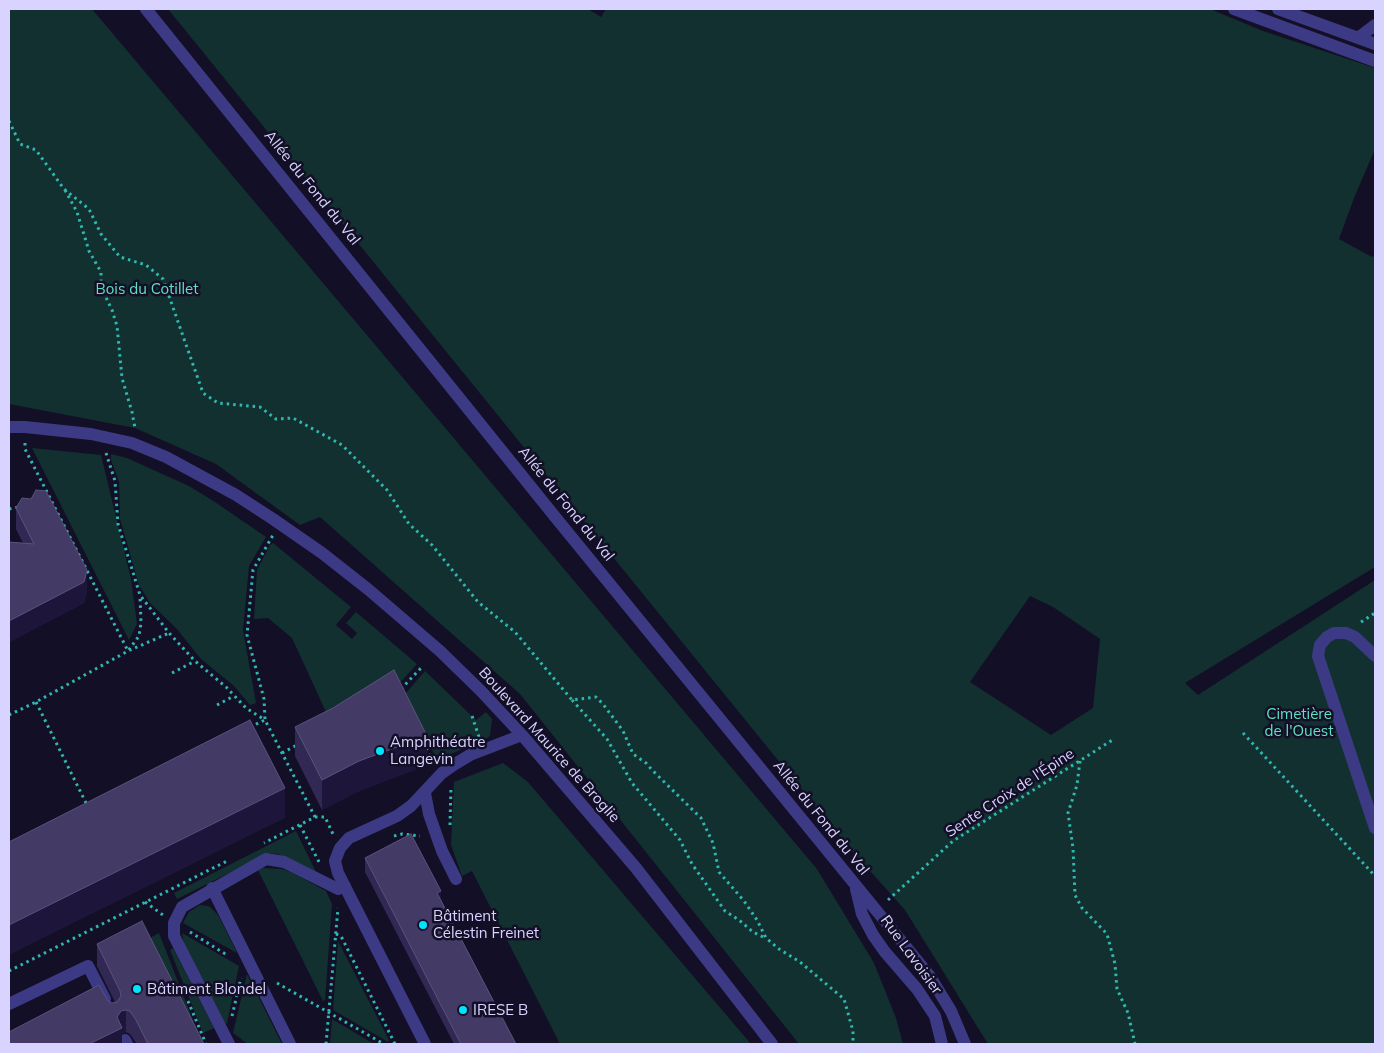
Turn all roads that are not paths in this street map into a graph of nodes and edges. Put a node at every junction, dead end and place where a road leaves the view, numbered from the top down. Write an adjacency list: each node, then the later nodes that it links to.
1 (146, 9): 14 (street, Allée du Fond du Val)
2 (1234, 9): 7 (street)
3 (1278, 9): 5 (street)
4 (1375, 25): 5 (street)
5 (1358, 38): 6 (street)
6 (1375, 44)
7 (1375, 61)
8 (9, 427): 10 (street, Boulevard Maurice de Broglie)
9 (1375, 656): 12 (street)
10 (522, 735): 11 (street); 23 (street, Boulevard Maurice de Broglie)
11 (424, 793): 13 (street); 15 (street)
12 (1375, 828)
13 (456, 879)
14 (854, 884): 19 (street, Allée du Fond du Val); 24 (street, Rue Lavoisier)
15 (345, 886): 16 (street); 22 (street)
16 (212, 888): 20 (street); 21 (street)
17 (9, 1004): 18 (street)
18 (109, 1008)
19 (956, 1021): 25 (street, Allée du Fond du Val); 26 (street, Allée du Fond du Val)
20 (229, 1044)
21 (290, 1044)
22 (425, 1044)
23 (772, 1044)
24 (942, 1044)
25 (957, 1044)
26 (966, 1044)

